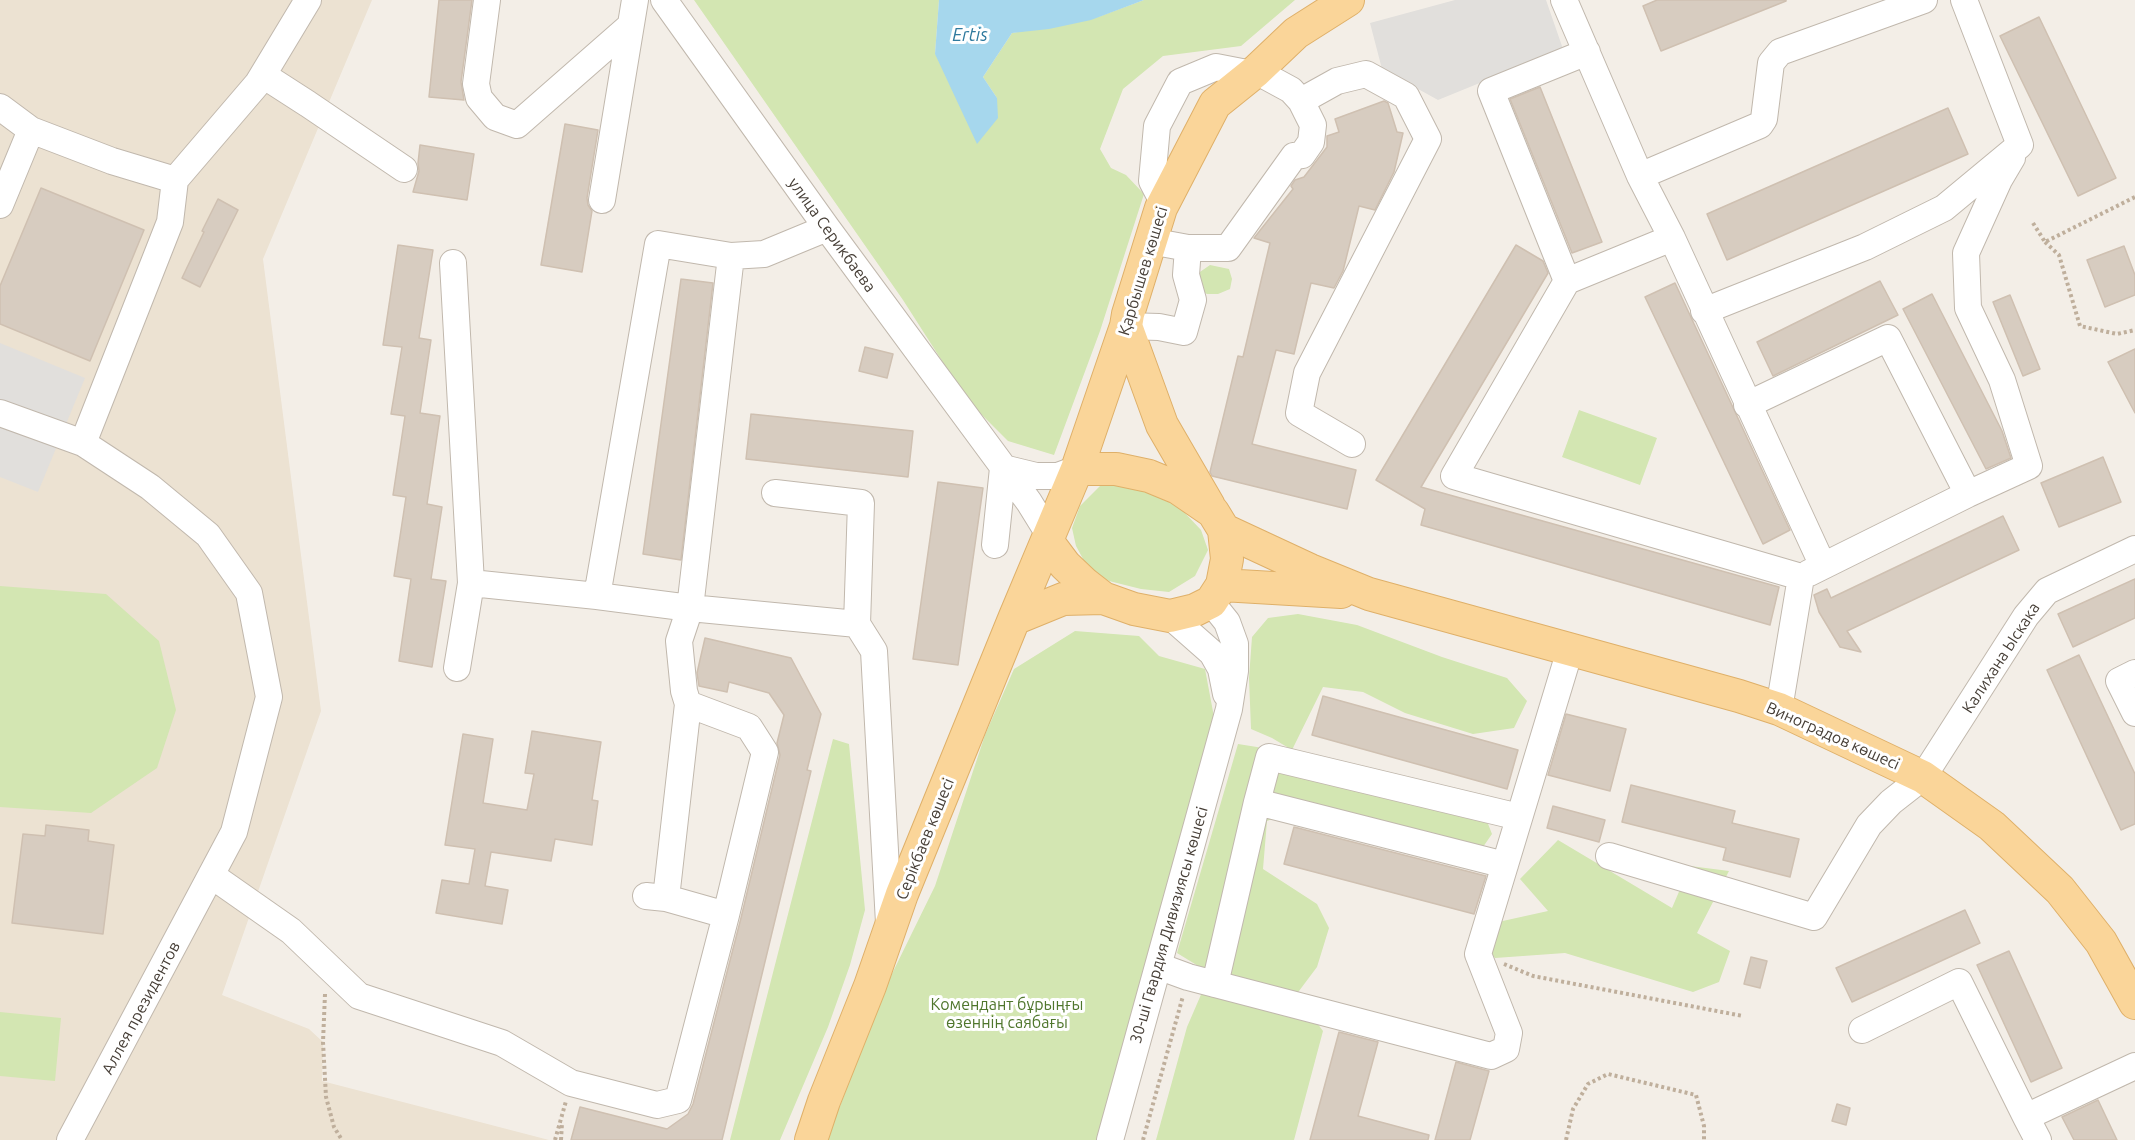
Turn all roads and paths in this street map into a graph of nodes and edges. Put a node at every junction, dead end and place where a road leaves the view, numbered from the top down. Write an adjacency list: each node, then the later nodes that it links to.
1 (308, 0): 12 (street)
2 (487, 0): 9 (street)
3 (635, 0): 9 (street)
4 (664, 0): 25 (street, улица Серикбаева)
5 (1348, 0): 11 (main road, Қарбышев көшесі)
6 (1564, 0): 10 (street)
7 (1924, 0): 18 (street)
8 (1964, 0): 16 (street)
9 (630, 26): 21 (street)
10 (1587, 52): 18 (street); 32 (street)
11 (1254, 73): 13 (street); 22 (main road, Қарбышев көшесі); 22 (street)
12 (263, 75): 17 (street); 19 (street)
13 (1301, 101): 29 (street); 39 (street)
14 (0, 107): 15 (street)
15 (31, 130): 19 (street); 23 (street)
16 (2020, 145): 33 (street); 43 (street)
17 (404, 169)
18 (1640, 176): 26 (street)
19 (175, 180): 38 (street)
20 (2135, 197): 28 (path)
21 (602, 201)
22 (1163, 202): 27 (main road, Қарбышев көшесі)
23 (0, 205)
24 (2033, 223): 28 (path)
25 (827, 228): 30 (street); 40 (street, улица Серикбаева)
26 (1672, 238): 32 (street); 33 (street)
27 (1150, 241): 29 (street); 34 (main road, Қарбышев көшесі)
28 (2045, 242): 35 (path)
29 (1188, 248): 34 (street)
30 (731, 256): 52 (street); 54 (street)
31 (453, 263): 49 (street)
32 (1567, 281): 48 (street)
33 (1704, 311): 36 (street)
34 (1126, 326): 41 (main road, Қарбышев көшесі); 44 (main road)
35 (2135, 330)
36 (1747, 405): 43 (street); 48 (street)
37 (0, 413): 38 (street, Аллея президентов)
38 (83, 442): 70 (street, Аллея президентов)
39 (1352, 444)
40 (1003, 468): 41 (street); 45 (street, улица Серикбаева); 46 (street)
41 (1077, 469): 44 (main road); 45 (main road, Қарбышев көшесі)
42 (776, 493): 57 (street)
43 (1968, 494): 48 (street)
44 (1218, 521): 50 (main road); 51 (main road)
45 (1049, 538): 53 (main road); 56 (main road, Серікбаев көшесі)
46 (995, 545)
47 (2135, 549): 65 (street, Калихана Ыскака)
48 (1812, 571): 63 (street)
49 (471, 583): 52 (street); 59 (street)
50 (1216, 593): 51 (main road); 55 (main road); 62 (street, 30-ші Гвардия Дивизиясы көшесі)
51 (1369, 594): 58 (main road, Виноградов көшесі)
52 (597, 596): 54 (street)
53 (1103, 598): 55 (main road); 56 (main road)
54 (690, 608): 57 (street); 61 (street)
55 (1170, 616): 62 (street)
56 (1014, 619): 72 (main road, Серікбаев көшесі)
57 (857, 624): 72 (street)
58 (1570, 650): 63 (main road, Виноградов көшесі); 67 (street)
59 (457, 668)
60 (2135, 673): 64 (street)
61 (688, 704): 71 (street); 71 (street)
62 (1229, 709): 74 (street, 30-ші Гвардия Дивизиясы көшесі)
63 (1779, 709): 65 (main road, Виноградов көшесі)
64 (2135, 713)
65 (1923, 777): 68 (street, Калихана Ыскака); 78 (main road, Виноградов көшесі)
66 (1257, 802): 67 (street); 69 (street); 76 (street)
67 (1519, 817): 69 (street)
68 (1609, 856)
69 (1504, 865): 73 (street)
70 (212, 875): 77 (street); 84 (street, Аллея президентов)
71 (726, 915): 82 (street)
72 (889, 930): 88 (main road, Серікбаев көшесі)
73 (1478, 954): 76 (street); 79 (path)
74 (1158, 966): 75 (street); 89 (street, 30-ші Гвардия Дивизиясы көшесі)
75 (1188, 977): 76 (street); 90 (path)
76 (1215, 984)
77 (359, 996): 82 (street); 85 (path)
78 (2135, 1003)
79 (1743, 1016)
80 (1862, 1029): 83 (street)
81 (2135, 1066): 83 (street)
82 (571, 1083): 86 (path); 87 (path)
83 (2033, 1134)
84 (70, 1140)
85 (342, 1140)
86 (555, 1140)
87 (561, 1140)
88 (811, 1140)
89 (1110, 1140)
90 (1143, 1140)
91 (1566, 1140): 92 (path)
92 (1704, 1140)

